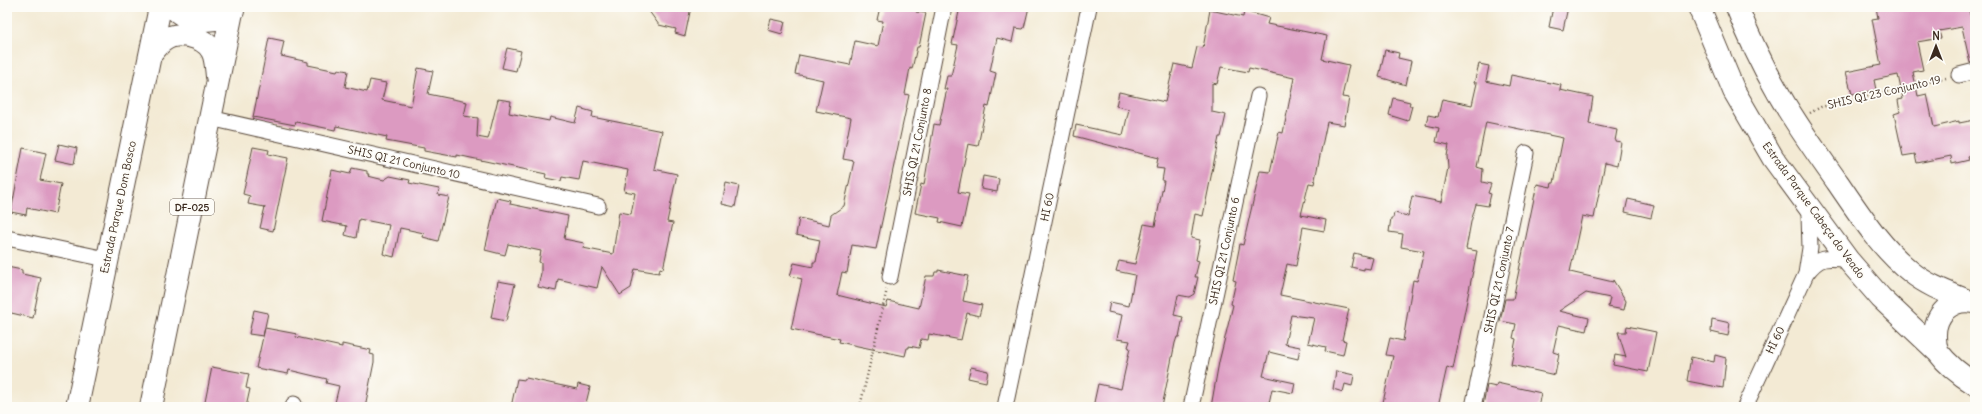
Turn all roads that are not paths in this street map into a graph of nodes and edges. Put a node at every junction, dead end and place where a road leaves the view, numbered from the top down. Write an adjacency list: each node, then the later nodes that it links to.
1 (160, 7): 8 (main road, Estrada Parque Dom Bosco)
2 (173, 7): 7 (main road)
3 (944, 7): 20 (street, SHIS QI 21 Conjunto 8)
4 (1089, 7): 28 (street, HI 60)
5 (1699, 7): 15 (main road, Estrada Parque Cabeça do Veado)
6 (1737, 7): 21 (main road)
7 (233, 9): 12 (main road, DF-025)
8 (151, 54): 12 (main road); 17 (main road, Estrada Parque Dom Bosco)
9 (1975, 71): 10 (street)
10 (1959, 75)
11 (1258, 96): 29 (street, SHIS QI 21 Conjunto 6)
12 (211, 111): 14 (street, SHIS QI 21 Conjunto 10); 27 (main road, DF-025)
13 (1526, 153): 30 (street, SHIS QI 21 Conjunto 7)
14 (598, 206)
15 (1810, 208): 18 (main road, Estrada Parque Cabeça do Veado); 19 (street, HI 60)
16 (7, 238): 17 (street)
17 (106, 259): 23 (main road, Estrada Parque Dom Bosco)
18 (1848, 260): 19 (street, HI 60); 22 (main road, Estrada Parque Cabeça do Veado)
19 (1806, 274): 31 (street, HI 60)
20 (890, 277)
21 (1972, 301): 22 (main road)
22 (1937, 351): 24 (main road, Estrada Parque Cabeça do Veado)
23 (83, 381): 25 (main road, Estrada Parque Dom Bosco); 26 (main road)
24 (1975, 384)
25 (77, 407)
26 (84, 407)
27 (151, 407)
28 (1005, 407)
29 (1191, 407)
30 (1473, 407)
31 (1744, 407)

